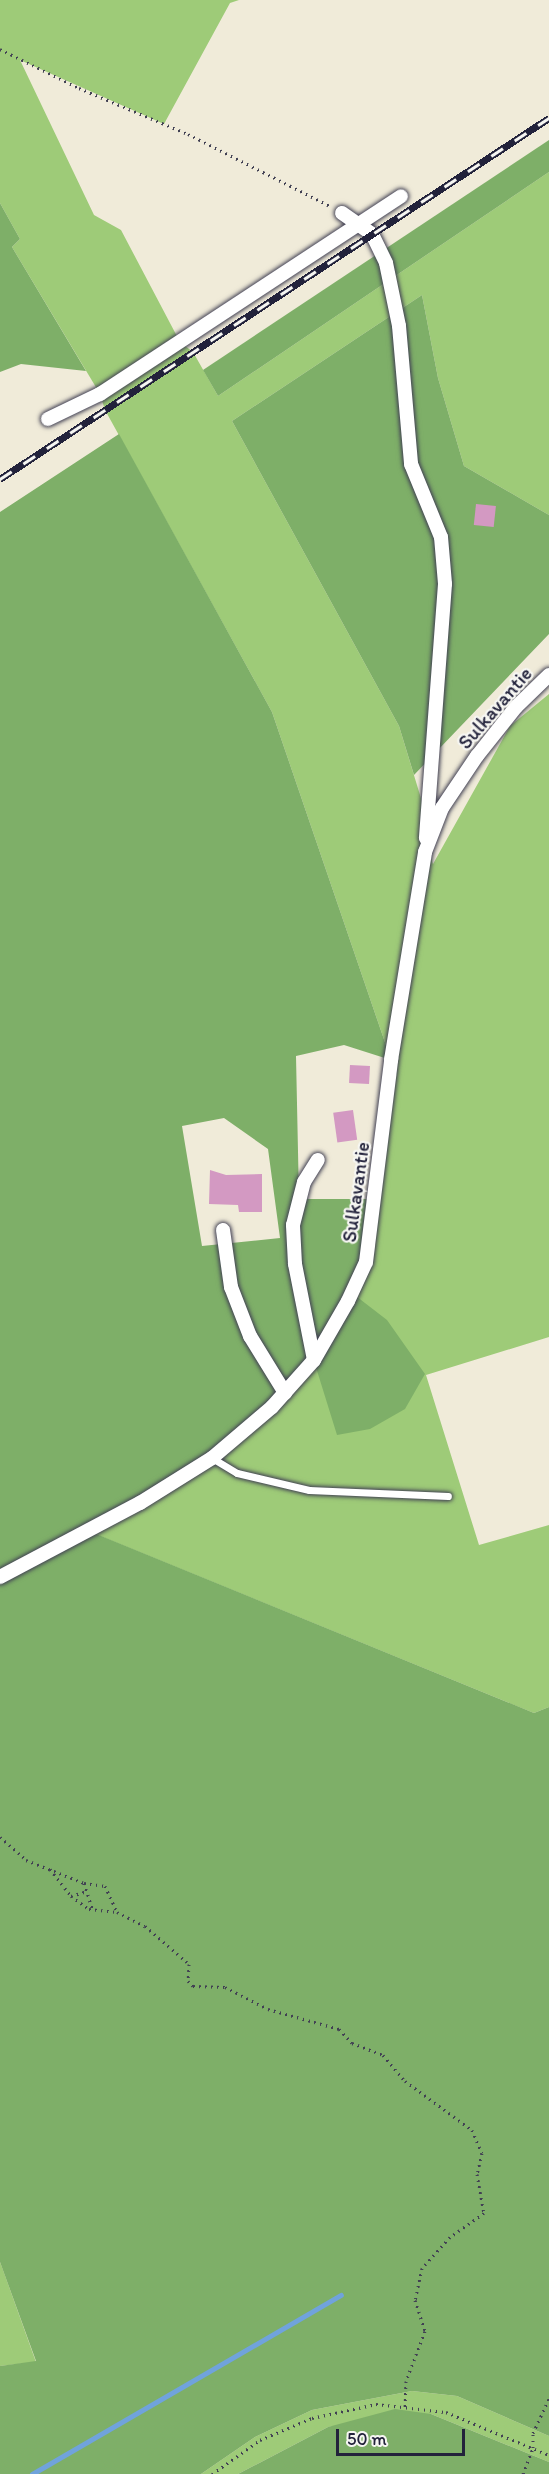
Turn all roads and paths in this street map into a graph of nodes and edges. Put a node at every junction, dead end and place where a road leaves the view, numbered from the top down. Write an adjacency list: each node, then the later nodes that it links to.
1 (0, 49): 3 (path)
2 (401, 196): 4 (street)
3 (342, 213): 4 (street)
4 (360, 226): 5 (street); 7 (street)
5 (48, 419)
6 (549, 675): 7 (street, Sulkavantie)
7 (425, 852): 10 (street, Sulkavantie)
8 (318, 1160): 10 (street)
9 (224, 1230): 11 (street)
10 (314, 1360): 11 (street, Sulkavantie)
11 (285, 1393): 12 (street, Sulkavantie)
12 (212, 1458): 13 (lane); 14 (street, Sulkavantie)
13 (448, 1496)
14 (0, 1577)
15 (0, 1838): 16 (path)
16 (49, 1868): 17 (path); 19 (path)
17 (84, 1883): 18 (path); 21 (path)
18 (87, 1891): 19 (path); 20 (path)
19 (71, 1896): 20 (path)
20 (93, 1910): 21 (path)
21 (117, 1912): 23 (path)
22 (549, 2398): 24 (path)
23 (405, 2407): 24 (path); 26 (path)
24 (533, 2448): 25 (path); 27 (path)
25 (549, 2455)
26 (212, 2474)
27 (523, 2474)

